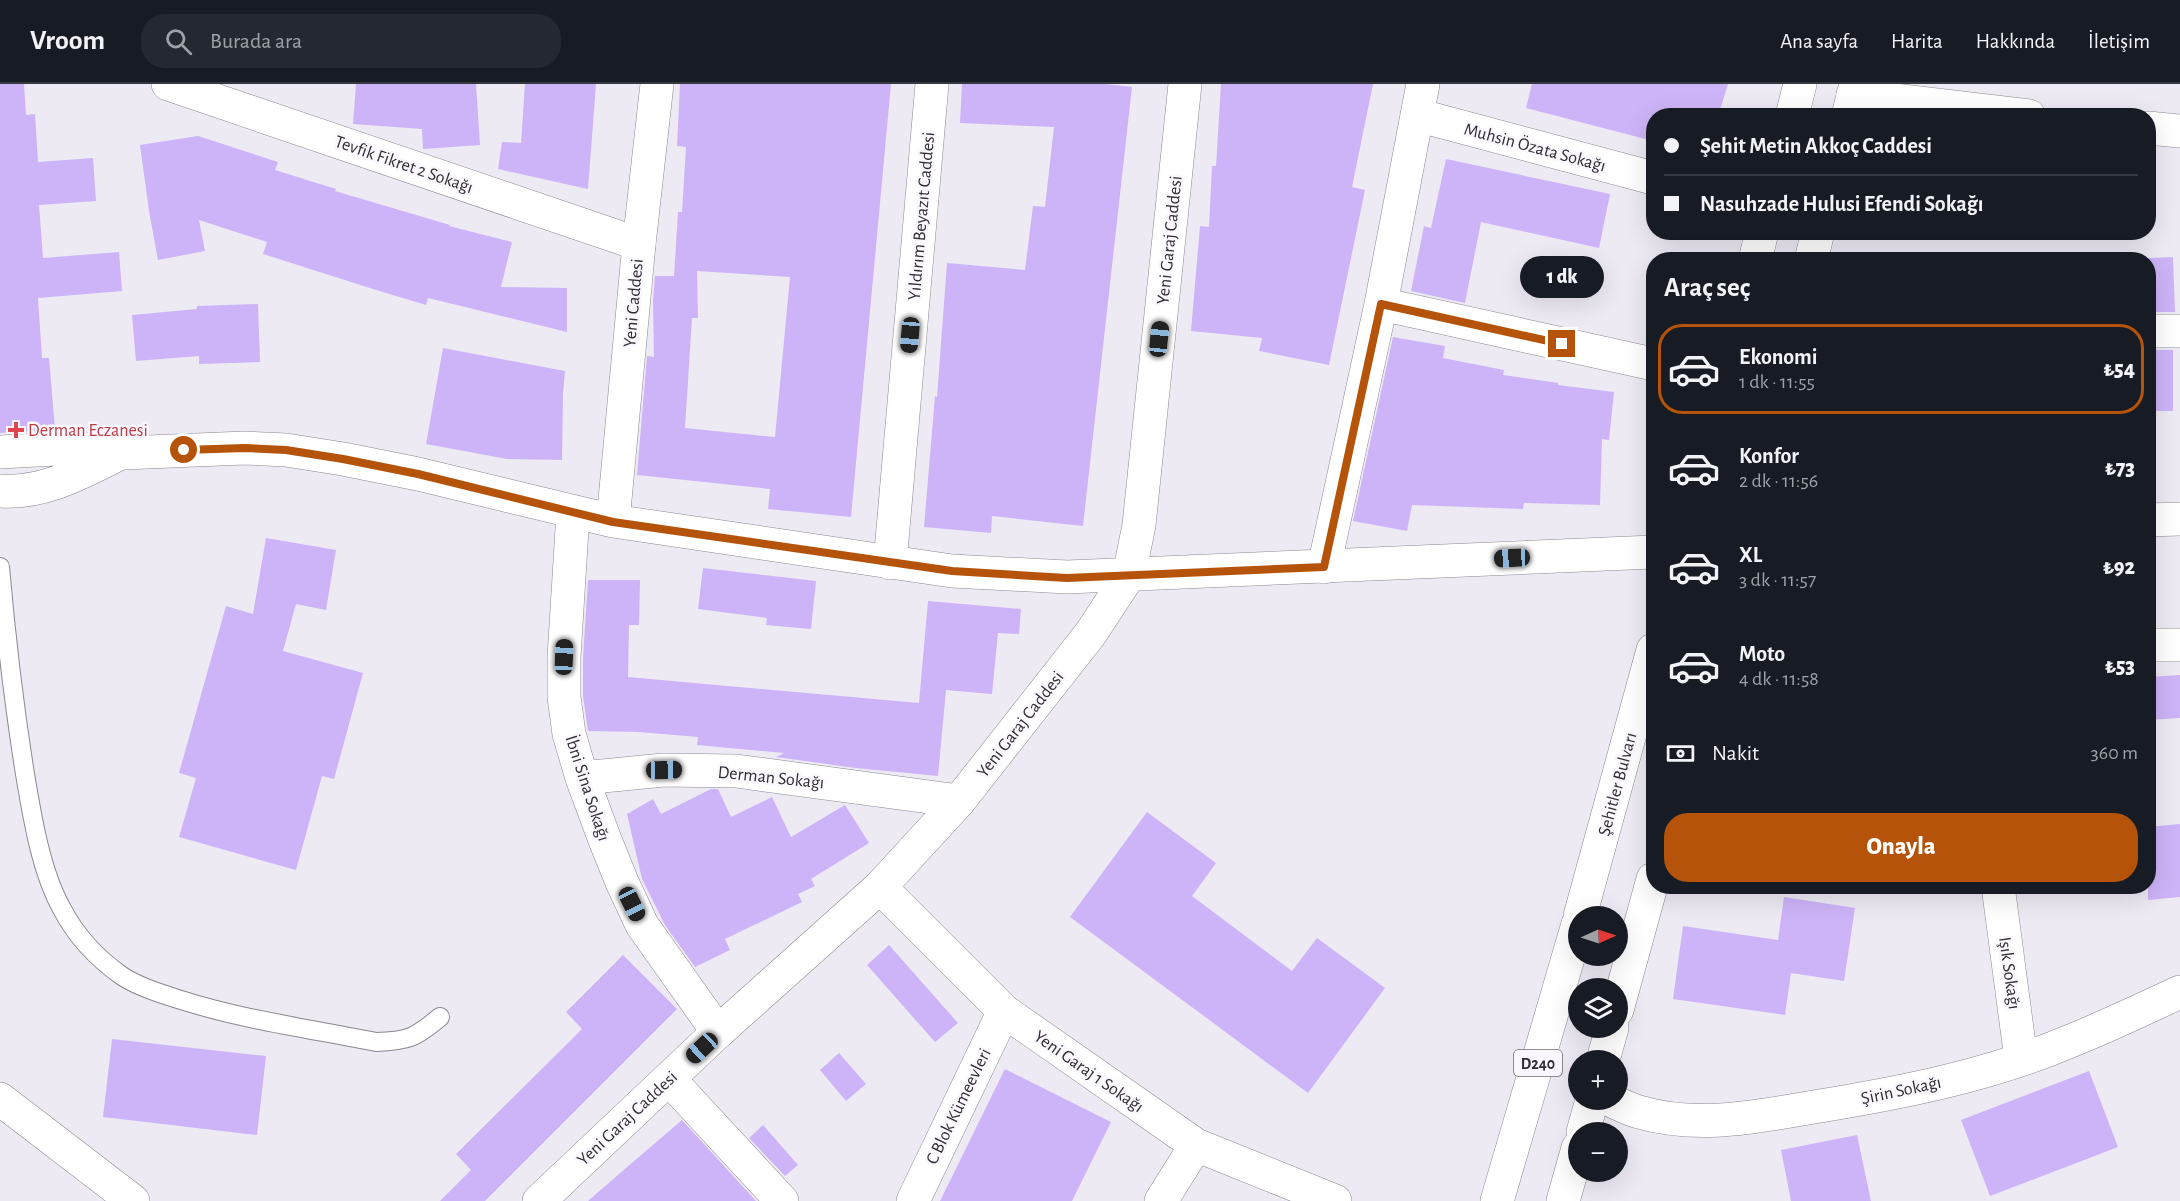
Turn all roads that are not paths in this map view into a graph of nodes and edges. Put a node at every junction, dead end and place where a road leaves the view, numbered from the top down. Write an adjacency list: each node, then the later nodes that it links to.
1 (168, 84): 13 (street, Tevfik Fikret 2 Sokağı)
2 (657, 84): 13 (street, Yeni Caddesi)
3 (932, 84): 26 (street, Yıldırım Beyazıt Caddesi)
4 (1185, 84): 29 (street, Yeni Garaj Caddesi)
5 (1800, 84): 8 (street)
6 (1853, 98): 9 (street)
7 (1420, 100): 12 (street, Muhsin Özata Sokağı); 14 (street)
8 (1794, 108)
9 (1951, 108)
10 (2156, 129): 11 (street)
11 (2180, 131)
12 (1646, 176)
13 (639, 243): 24 (street, Yeni Caddesi)
14 (1381, 304): 17 (street); 28 (street)
15 (2156, 331): 16 (street)
16 (2180, 331)
17 (1646, 362)
18 (0, 452): 19 (street)
19 (123, 453): 20 (street); 21 (street)
20 (0, 491)
21 (573, 513): 24 (street); 33 (street, İbni Sina Sokağı)
22 (2180, 519): 23 (street)
23 (2156, 520)
24 (613, 522): 26 (street)
25 (1646, 552): 28 (street)
26 (890, 563): 29 (street)
27 (0, 567): 43 (lane)
28 (1324, 567): 29 (street)
29 (1129, 575): 34 (street, Yeni Garaj Caddesi)
30 (2156, 645): 31 (street)
31 (2180, 645)
32 (1646, 676): 38 (street, Şehitler Bulvarı)
33 (582, 778): 34 (street, Derman Sokağı); 44 (street, İbni Sina Sokağı)
34 (959, 801): 35 (street, Yeni Garaj Caddesi)
35 (880, 887): 42 (street, Yeni Garaj 1 Sokağı); 44 (street, Yeni Garaj Caddesi)
36 (1649, 894): 40 (street)
37 (1999, 894): 45 (street, Işık Sokağı)
38 (1583, 906)
39 (1568, 958): 57 (street, D240)
40 (1626, 978)
41 (2180, 992): 45 (street, Şirin Sokağı)
42 (1004, 1011): 49 (street, Yeni Garaj 1 Sokağı); 54 (street, C Blok Kümeevleri)
43 (440, 1017)
44 (718, 1032): 46 (street, Yeni Garaj Caddesi)
45 (2021, 1059): 48 (street, Şirin Sokağı)
46 (669, 1079): 52 (street, Yeni Garaj Caddesi); 53 (street)
47 (0, 1099): 51 (street)
48 (1628, 1107)
49 (1196, 1144): 55 (street); 56 (street, Yeni Garaj 1 Sokağı)
50 (1568, 1182): 58 (street)
51 (133, 1201)
52 (539, 1201)
53 (782, 1201)
54 (913, 1201)
55 (1161, 1201)
56 (1335, 1201)
57 (1497, 1201)
58 (1563, 1201)

